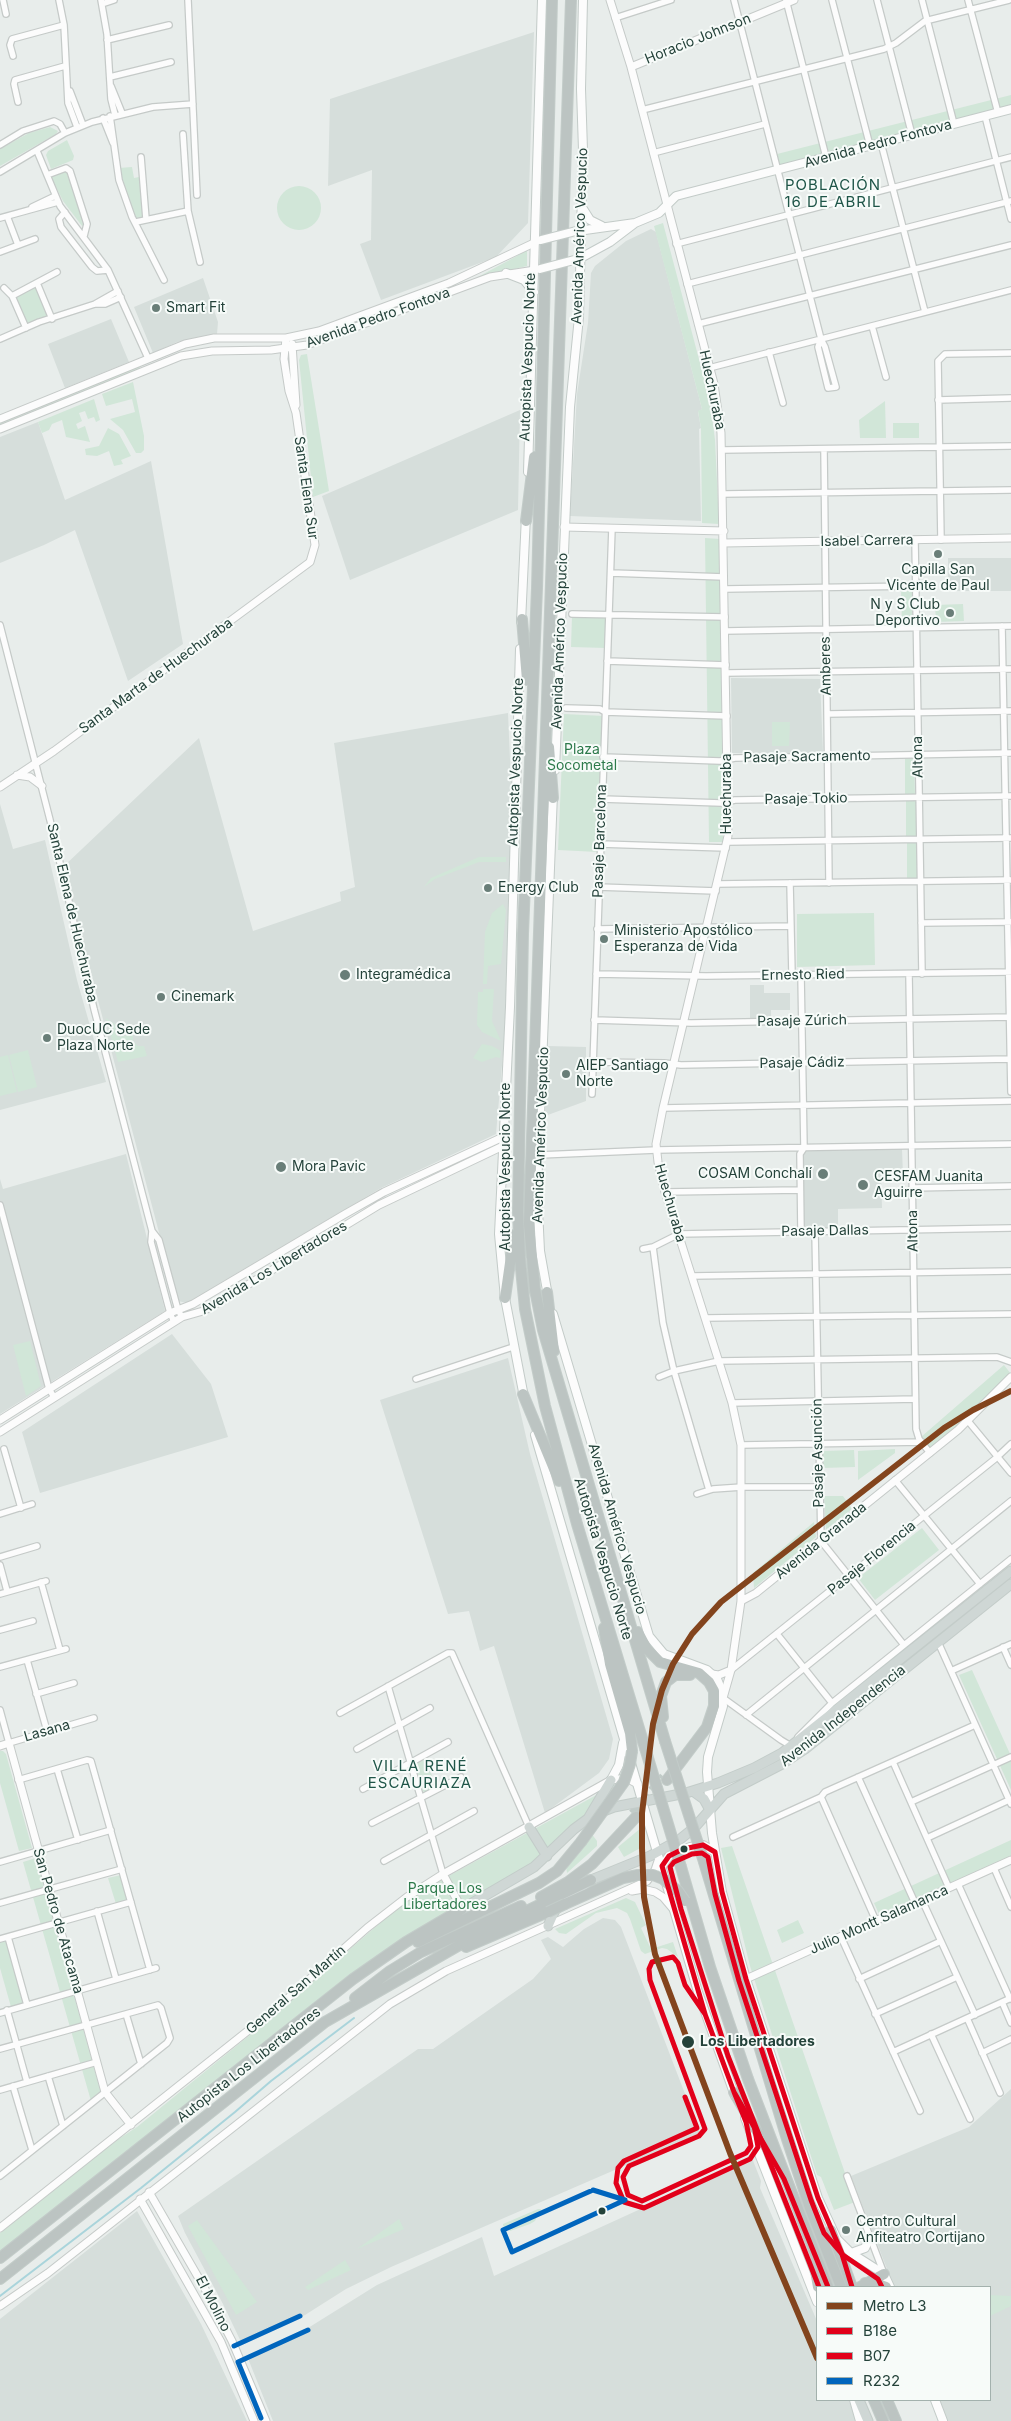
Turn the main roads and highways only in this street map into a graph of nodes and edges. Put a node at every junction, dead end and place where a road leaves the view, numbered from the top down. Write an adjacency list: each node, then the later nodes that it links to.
1 (542, 0): 10 (main road)
2 (552, 0): 15 (highway, Autopista Vespucio Norte)
3 (571, 0): 18 (highway, Autopista Vespucio Norte)
4 (583, 0): 6 (main road, Avenida Américo Vespucio)
5 (1011, 110): 7 (main road, Avenida Pedro Fontova)
6 (582, 207): 8 (main road); 9 (main road, Avenida Américo Vespucio)
7 (636, 223): 8 (main road, Avenida Pedro Fontova); 11 (main road, Avenida Pedro Fontova)
8 (602, 226): 9 (main road, Avenida Pedro Fontova)
9 (579, 230): 10 (main road, Avenida Pedro Fontova, bridge); 11 (main road, Avenida Américo Vespucio)
10 (538, 241): 12 (main road)
11 (578, 260): 12 (main road, Avenida Pedro Fontova, bridge); 20 (main road, Avenida Américo Vespucio)
12 (538, 270): 14 (main road)
13 (506, 273): 14 (main road)
14 (534, 292): 16 (main road)
15 (540, 404): 16 (highway); 19 (highway, Autopista Vespucio Norte)
16 (526, 521): 17 (main road)
17 (522, 619): 19 (highway); 23 (main road)
18 (545, 696): 20 (highway); 24 (highway, Autopista Vespucio Norte)
19 (531, 718): 21 (highway, Autopista Vespucio Norte)
20 (553, 798): 22 (main road, Avenida Américo Vespucio)
21 (518, 1212): 23 (highway); 26 (highway, Autopista Vespucio Norte)
22 (547, 1292): 24 (highway); 34 (main road, Avenida Américo Vespucio)
23 (505, 1298): 25 (main road)
24 (557, 1372): 30 (highway, Autopista Vespucio Norte)
25 (523, 1394): 26 (highway); 31 (main road)
26 (577, 1524): 29 (highway, Autopista Vespucio Norte)
27 (1011, 1571): 34 (main road, Avenida Independencia)
28 (1011, 1584): 37 (main road, Avenida Independencia)
29 (599, 1595): 46 (highway, Autopista Vespucio Norte, bridge); 48 (highway, bridge)
30 (626, 1611): 32 (highway, Autopista Vespucio Norte); 32 (highway)
31 (623, 1736): 33 (main road); 36 (main road)
32 (665, 1739): 63 (highway, Autopista Vespucio Norte, bridge)
33 (611, 1780): 38 (main road)
34 (708, 1786): 35 (main road, Avenida Independencia); 37 (main road)
35 (693, 1791): 36 (main road, Avenida Independencia); 37 (main road)
36 (644, 1802): 38 (main road, Avenida Independencia); 41 (main road)
37 (710, 1810): 40 (main road); 41 (main road, Avenida Independencia)
38 (589, 1817): 42 (main road, Avenida Independencia)
39 (530, 1827): 42 (main road)
40 (715, 1852): 43 (main road); 54 (main road)
41 (659, 1855): 43 (main road); 44 (main road, Avenida Independencia)
42 (547, 1856): 45 (main road, Avenida Independencia)
43 (662, 1866): 52 (main road)
44 (591, 1880): 47 (main road, Avenida Independencia); 49 (highway, Autopista Los Libertadores)
45 (462, 1909): 50 (highway)
46 (697, 1924): 49 (highway, bridge); 53 (highway, Autopista Vespucio Norte)
47 (548, 1926)
48 (403, 1952): 50 (highway); 51 (highway)
49 (405, 1976): 51 (highway, Autopista Los Libertadores)
50 (348, 1983): 58 (highway, Autopista Los Libertadores)
51 (325, 2022): 60 (highway, Autopista Los Libertadores)
52 (734, 2092): 53 (highway); 68 (main road)
53 (784, 2179): 56 (highway, Autopista Vespucio Norte)
54 (831, 2230): 57 (main road); 64 (highway)
55 (870, 2237): 57 (main road)
56 (811, 2244): 61 (highway); 62 (highway, Autopista Vespucio Norte)
57 (851, 2253): 59 (main road)
58 (0, 2258)
59 (884, 2274): 65 (highway); 67 (main road)
60 (0, 2279)
61 (818, 2286)
62 (828, 2286)
63 (841, 2286)
64 (852, 2286)
65 (862, 2286): 66 (highway)
66 (883, 2286)
67 (890, 2286)
68 (816, 2299)
69 (854, 2401): 76 (main road)
70 (859, 2401): 77 (main road)
71 (874, 2401): 74 (highway)
72 (887, 2401): 75 (highway)
73 (935, 2401): 78 (main road)
74 (882, 2419)
75 (895, 2419)
76 (860, 2421)
77 (868, 2421)
78 (944, 2421)

